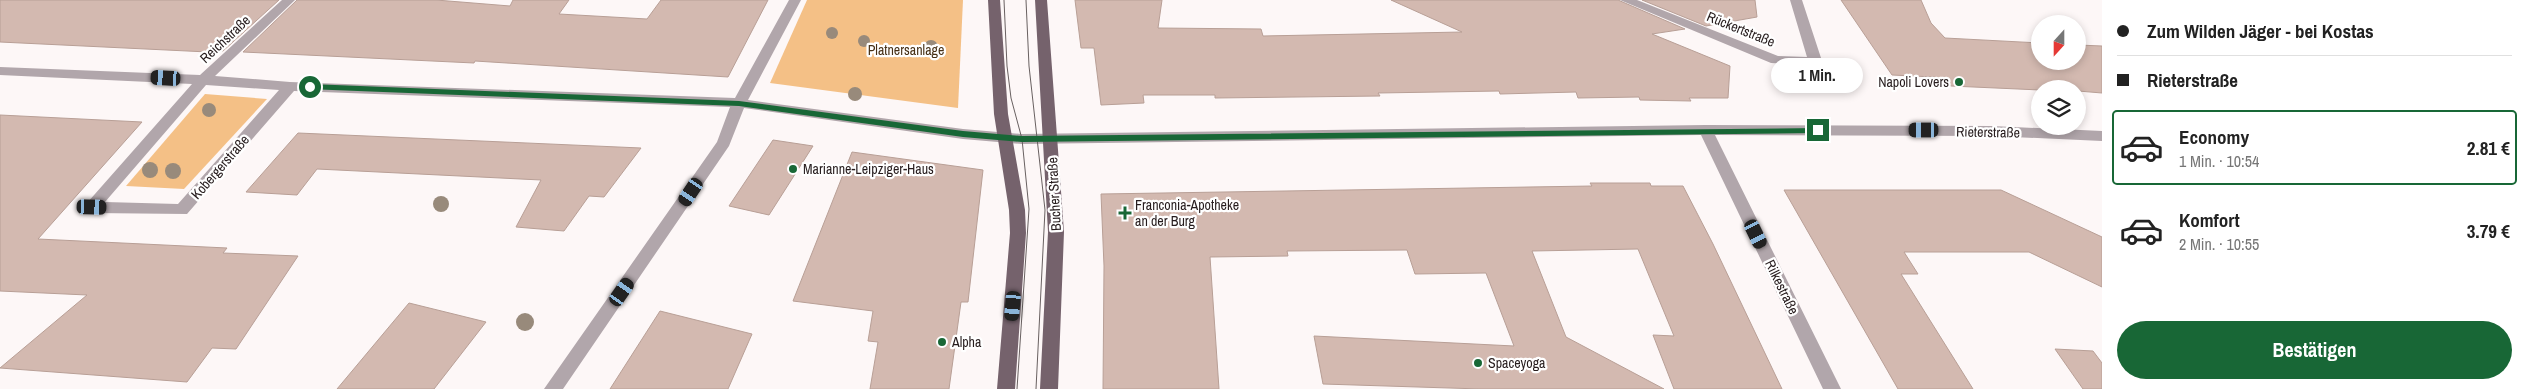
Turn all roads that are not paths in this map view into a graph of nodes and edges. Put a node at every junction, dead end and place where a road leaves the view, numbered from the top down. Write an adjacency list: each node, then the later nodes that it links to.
1 (289, 0): 8 (street, Reichstraße)
2 (795, 0): 10 (street)
3 (994, 0): 13 (main road)
4 (1041, 0): 14 (main road, Bucher Straße)
5 (1626, 0): 6 (street, Rückertstraße)
6 (1796, 0)
7 (0, 71): 8 (street)
8 (204, 80): 9 (street); 9 (street, Kobergerstraße)
9 (290, 86): 10 (street)
10 (739, 103): 13 (street); 16 (street)
11 (1706, 130): 12 (street, Rieterstraße); 14 (street, Rieterstraße); 19 (street, Rilkestraße)
12 (2097, 136): 15 (street)
13 (1005, 138): 14 (street, Rieterstraße); 17 (main road)
14 (1051, 139): 18 (main road, Bucher Straße)
15 (2102, 148)
16 (553, 389)
17 (1006, 389)
18 (1048, 389)
19 (1832, 389)

